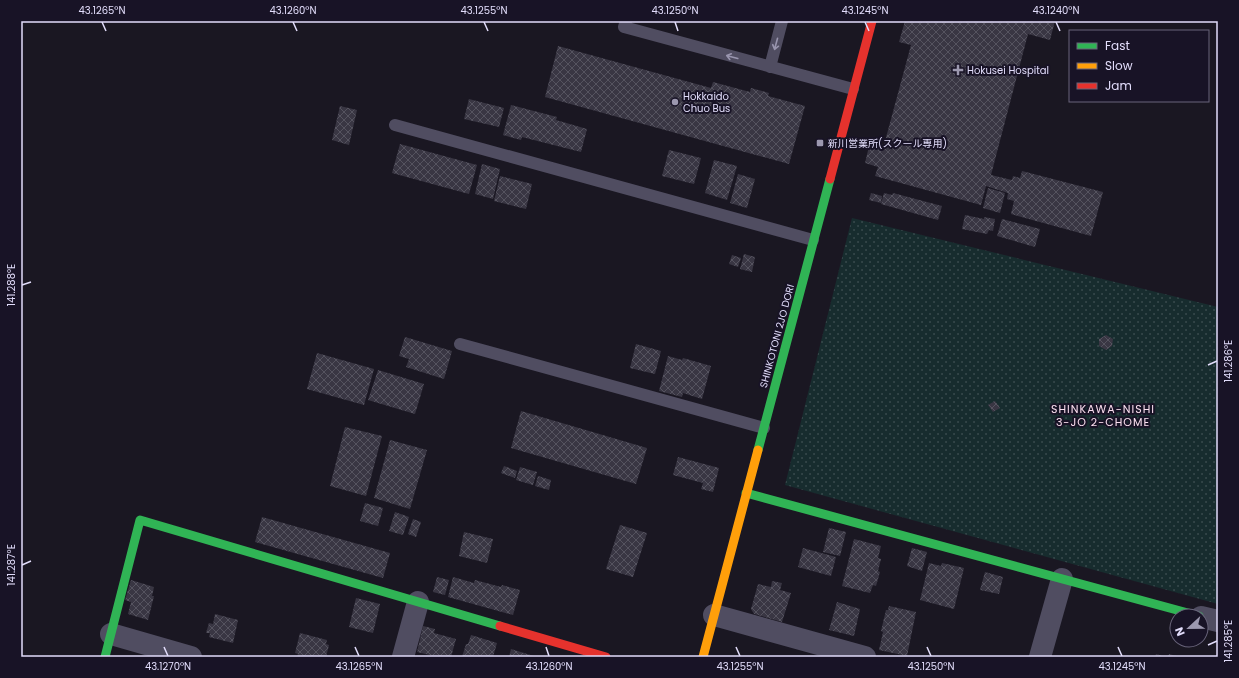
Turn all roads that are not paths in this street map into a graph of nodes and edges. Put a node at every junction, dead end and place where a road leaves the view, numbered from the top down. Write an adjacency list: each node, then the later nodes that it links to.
1 (626, 21): 4 (lane, one-way to 1)
2 (782, 21): 4 (lane, one-way to 4)
3 (872, 21): 5 (street, SHINKOTONI 2JO DORI)
4 (770, 67): 5 (lane)
5 (854, 89): 7 (street, SHINKOTONI 2JO DORI)
6 (395, 125): 7 (lane)
7 (813, 240): 9 (street, SHINKOTONI 2JO DORI)
8 (460, 344): 9 (lane)
9 (764, 428): 10 (street, SHINKOTONI 2JO DORI)
10 (746, 493): 11 (street); 14 (street, SHINKOTONI 2JO DORI)
11 (1062, 579): 13 (street); 22 (street)
12 (418, 602): 15 (street); 18 (street); 19 (street)
13 (1170, 608)
14 (714, 615): 20 (street, SHINKOTONI 2JO DORI); 21 (street)
15 (110, 634): 16 (street); 17 (street)
16 (105, 657)
17 (191, 657)
18 (403, 657)
19 (606, 657)
20 (703, 657)
21 (865, 657)
22 (1040, 657)

